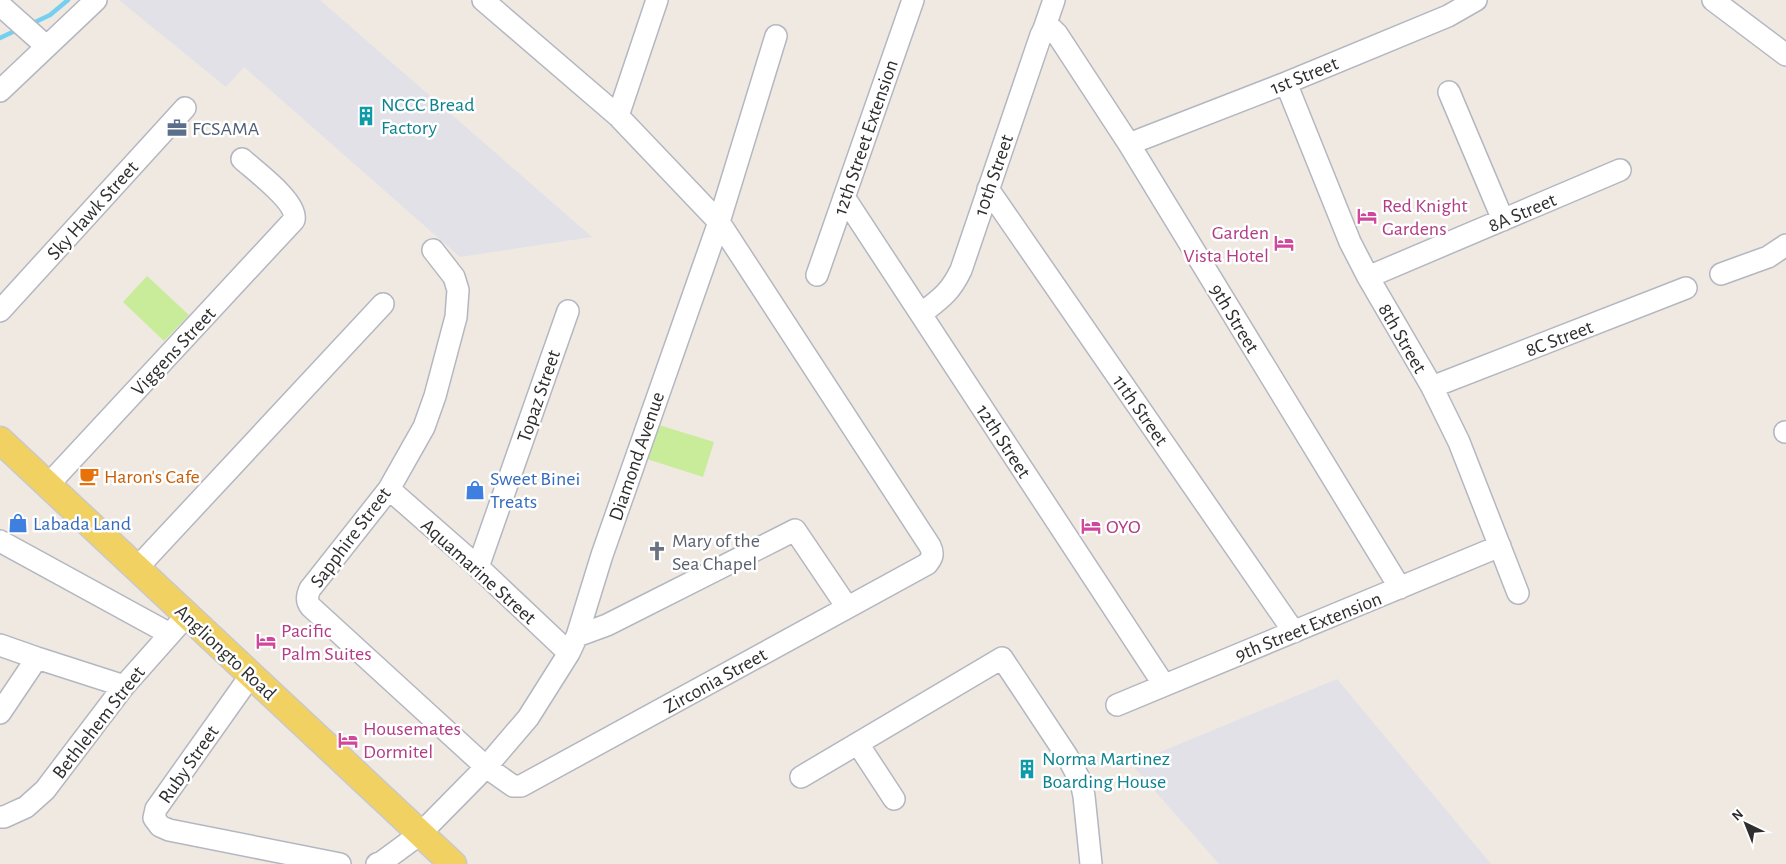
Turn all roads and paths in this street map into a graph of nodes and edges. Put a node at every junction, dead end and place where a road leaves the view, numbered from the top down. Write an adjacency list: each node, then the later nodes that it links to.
1 (96, 0): 12 (street)
2 (483, 0): 18 (street)
3 (657, 0): 18 (street)
4 (913, 0): 23 (street, 12th Street Extension)
5 (1054, 0): 9 (street, 10th Street)
6 (1476, 0): 14 (street, 1st Street)
7 (1727, 2): 11 (street); 13 (street)
8 (0, 5): 12 (street)
9 (1047, 28): 19 (street, 9th Street); 22 (street, 10th Street)
10 (776, 36): 25 (street, Diamond Avenue)
11 (1786, 41)
12 (46, 46): 15 (street)
13 (1786, 55)
14 (1286, 83): 19 (street, 1st Street); 30 (street, 8th Street)
15 (0, 91)
16 (1449, 92): 24 (street)
17 (185, 108): 33 (street, Sky Hawk Street)
18 (618, 116): 25 (street)
19 (1129, 144): 44 (street, 9th Street)
20 (242, 159): 38 (street, Viggens Street)
21 (1620, 170): 24 (street, 8A Street)
22 (988, 188): 35 (street, 10th Street); 48 (street, 11th Street)
23 (844, 198): 29 (street, 12th Street Extension); 35 (street, 12th Street)
24 (1503, 220): 30 (street, 8A Street)
25 (719, 222): 46 (street, Zirconia Street); 49 (street, Diamond Avenue)
26 (1786, 245): 28 (street)
27 (433, 250): 39 (street, Sapphire Street)
28 (1721, 274)
29 (817, 275)
30 (1368, 277): 36 (street, 8th Street)
31 (1686, 288): 36 (street, 8C Street)
32 (383, 304): 43 (street)
33 (0, 311)
34 (568, 311): 42 (street, Topaz Street)
35 (921, 314): 54 (street, 12th Street)
36 (1432, 388): 41 (street, 8th Street)
37 (0, 440): 38 (main road, Angliongto Road)
38 (48, 485): 43 (main road, Angliongto Road)
39 (389, 489): 42 (street, Aquamarine Street); 58 (street, Sapphire Street)
40 (0, 541): 47 (street)
41 (1500, 546): 44 (street, 9th Street Extension); 45 (street, 8th Street)
42 (478, 567): 49 (street, Aquamarine Street)
43 (137, 568): 47 (main road, Angliongto Road)
44 (1400, 588): 48 (street, 9th Street Extension)
45 (1518, 593)
46 (846, 608): 49 (street); 58 (street, Zirconia Street)
47 (179, 624): 52 (main road, Angliongto Road); 53 (street, Bethlehem Street)
48 (1294, 632): 54 (street, 9th Street Extension)
49 (573, 644): 58 (street, Diamond Avenue)
50 (0, 645): 51 (street)
51 (37, 658): 53 (street); 56 (street)
52 (251, 676): 62 (main road, Angliongto Road); 64 (street, Ruby Street)
53 (124, 686): 61 (street, Bethlehem Street)
54 (1164, 686): 55 (street, 9th Street Extension)
55 (1117, 705)
56 (0, 713)
57 (858, 744): 59 (street); 60 (street); 63 (street)
58 (486, 767): 62 (street, Diamond Avenue)
59 (801, 777)
60 (894, 799)
61 (0, 817)
62 (420, 834): 65 (street); 66 (main road, Angliongto Road)
63 (1089, 863)
64 (340, 864)
65 (377, 864)
66 (453, 864)

